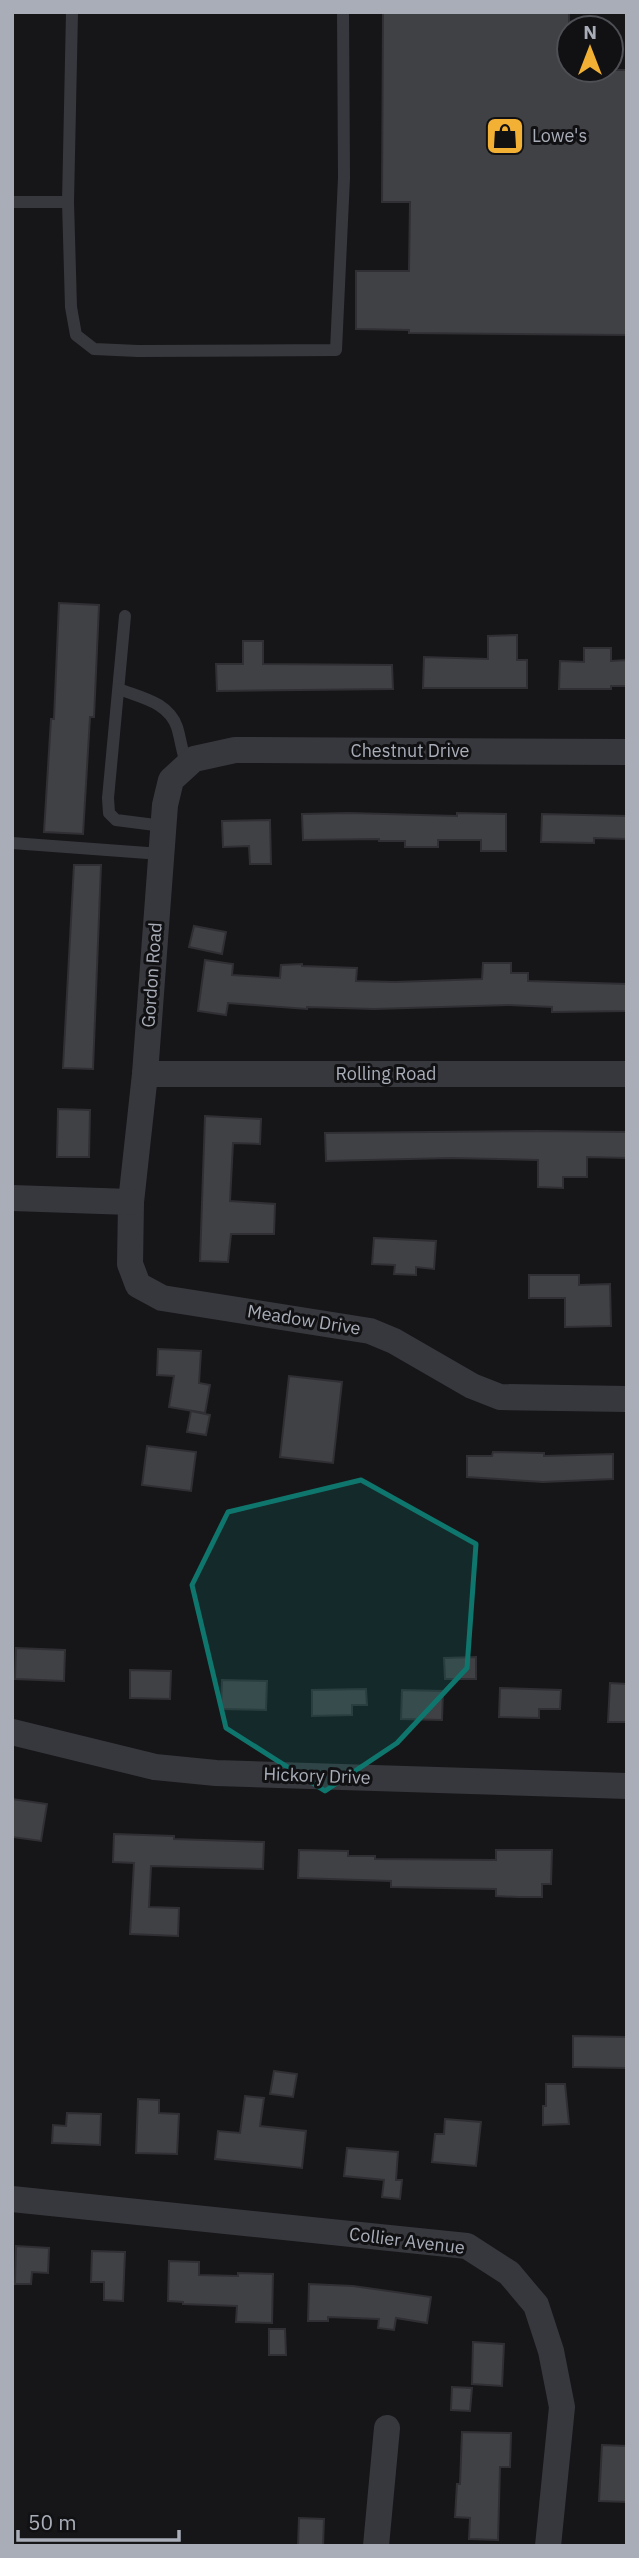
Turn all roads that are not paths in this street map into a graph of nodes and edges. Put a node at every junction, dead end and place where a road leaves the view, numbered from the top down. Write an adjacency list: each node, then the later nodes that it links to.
1 (72, 12): 4 (lane)
2 (343, 12): 4 (lane)
3 (12, 202): 4 (lane)
4 (68, 202)
5 (125, 616): 6 (lane)
6 (119, 690): 8 (lane); 9 (lane)
7 (627, 752): 8 (street, Chestnut Drive)
8 (191, 762): 9 (street, Gordon Road)
9 (163, 826): 11 (street, Gordon Road)
10 (12, 843): 11 (lane)
11 (161, 854): 12 (street, Gordon Road)
12 (145, 1074): 13 (street, Rolling Road); 15 (street, Gordon Road)
13 (627, 1074)
14 (12, 1198): 15 (street)
15 (131, 1202): 16 (street, Meadow Drive)
16 (627, 1399)
17 (12, 1732): 18 (street, Hickory Drive)
18 (627, 1787)
19 (12, 2199): 22 (street, Collier Avenue)
20 (387, 2428): 21 (street)
21 (376, 2546)
22 (548, 2546)

